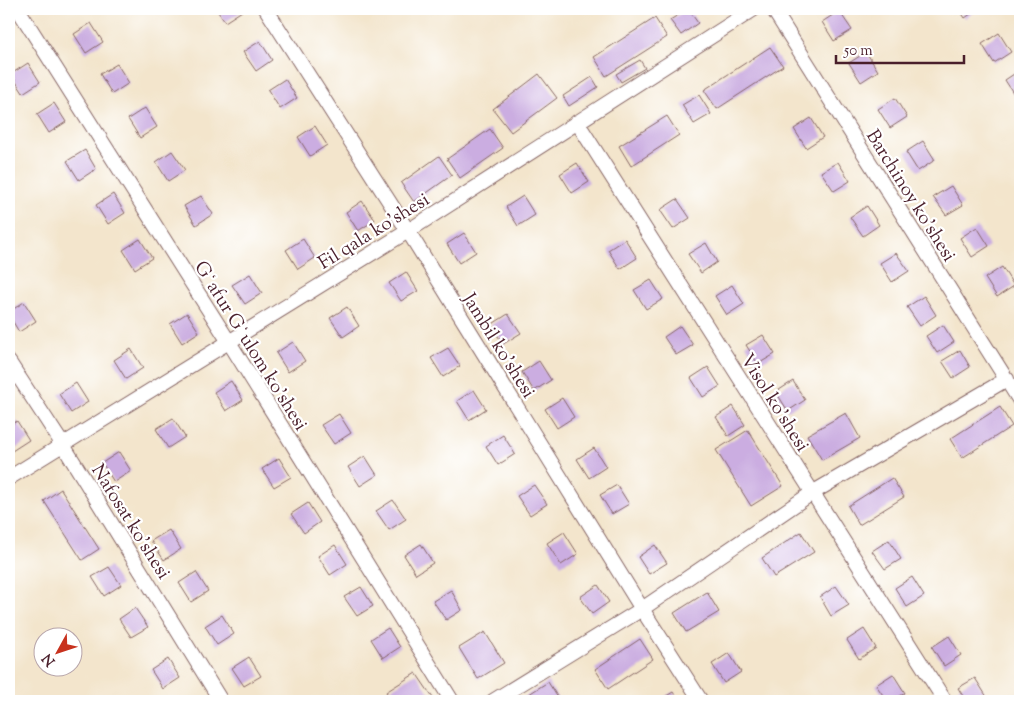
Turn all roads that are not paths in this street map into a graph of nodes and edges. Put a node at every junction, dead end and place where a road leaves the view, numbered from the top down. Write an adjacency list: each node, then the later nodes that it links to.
1 (18, 9): 7 (street, Gʻafur Gʻulom ko'shesi)
2 (266, 9): 6 (street, Jambil ko'shesi)
3 (754, 9): 5 (street, Fil qala ko'shesi)
4 (773, 9): 9 (street, Barchinoy ko'shesi)
5 (577, 122): 6 (street, Fil qala ko'shesi); 13 (street, Visol ko'shesi)
6 (408, 231): 7 (street, Fil qala ko'shesi); 14 (street, Jambil ko'shesi)
7 (229, 342): 11 (street, Fil qala ko'shesi); 16 (street, Gʻafur Gʻulom ko'shesi)
8 (9, 362): 11 (street, Nafosat ko'shesi)
9 (1007, 380): 10 (street, Barchinoy ko'shesi); 13 (street)
10 (1020, 401)
11 (63, 445): 12 (street, Fil qala ko'shesi); 15 (street, Nafosat ko'shesi)
12 (9, 478)
13 (812, 493): 14 (street); 19 (street, Visol ko'shesi)
14 (642, 609): 17 (street); 18 (street, Jambil ko'shesi)
15 (221, 701)
16 (452, 701)
17 (493, 701)
18 (701, 701)
19 (945, 701)

